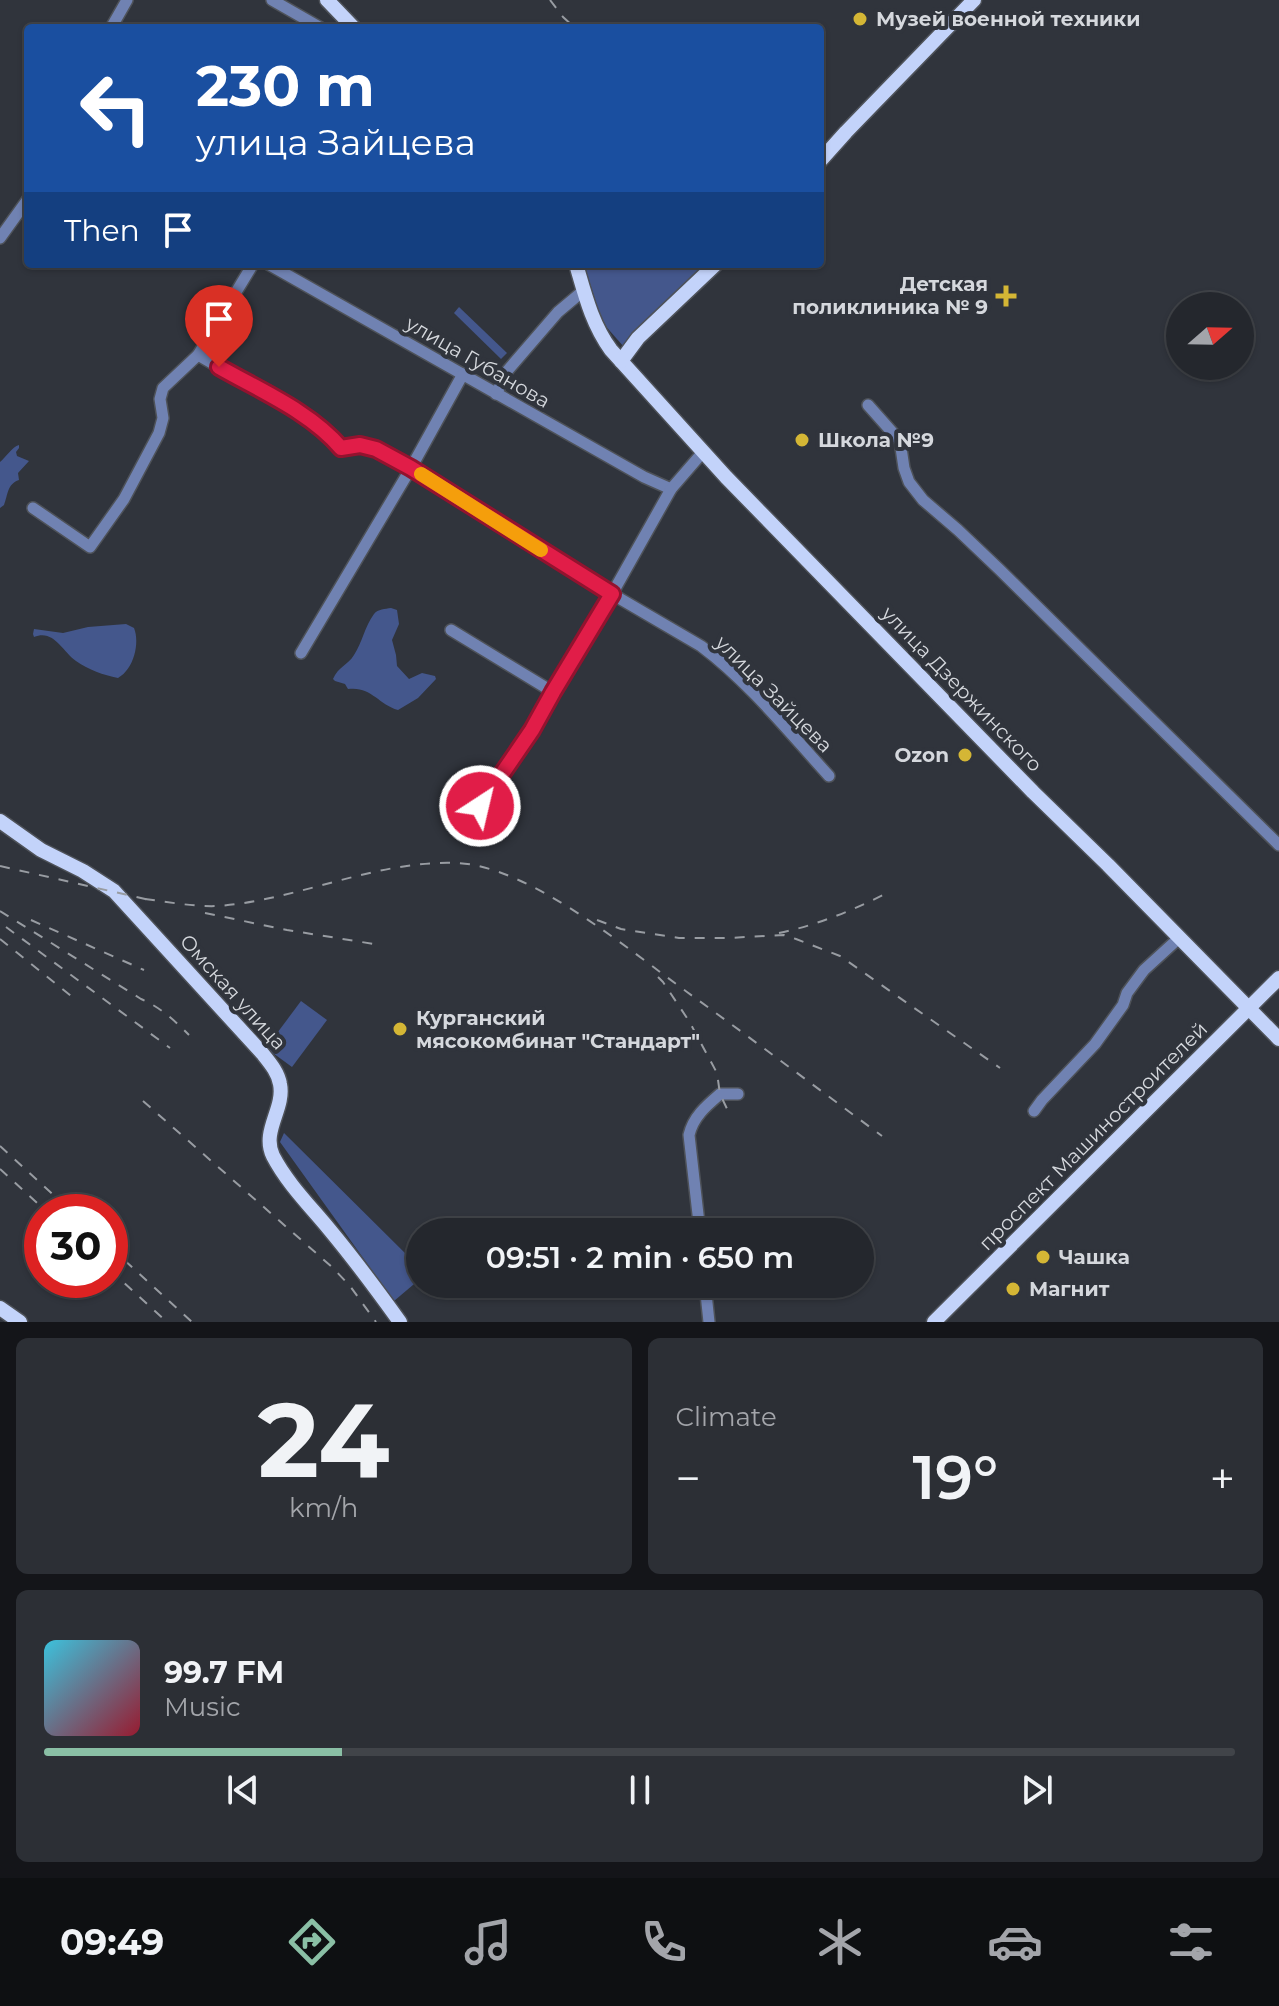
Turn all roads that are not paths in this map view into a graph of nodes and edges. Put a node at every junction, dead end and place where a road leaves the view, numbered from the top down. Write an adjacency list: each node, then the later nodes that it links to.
1 (127, 0): 5 (street)
2 (272, 0): 6 (street)
3 (327, 0): 7 (main road)
4 (974, 0): 8 (main road)
5 (113, 24)
6 (314, 24)
7 (350, 24)
8 (824, 157)
9 (24, 205): 10 (street)
10 (0, 238)
11 (251, 268): 16 (street)
12 (275, 268): 18 (street, улица Губанова)
13 (577, 268): 15 (main road, улица Дзержинского)
14 (712, 268): 17 (main road)
15 (583, 291): 17 (main road, улица Дзержинского); 19 (street)
16 (198, 355): 22 (street, улица Зайцева); 24 (street)
17 (621, 361): 21 (main road, улица Дзержинского)
18 (463, 374): 19 (street, улица Губанова); 22 (street)
19 (496, 394): 23 (street, улица Губанова)
20 (868, 405): 32 (street)
21 (703, 452): 23 (street); 33 (main road, улица Дзержинского)
22 (411, 468): 25 (street, улица Зайцева); 27 (street)
23 (671, 489): 25 (street)
24 (33, 508)
25 (612, 594): 28 (street); 29 (street, улица Зайцева)
26 (451, 630): 28 (street)
27 (301, 653)
28 (553, 692): 30 (street)
29 (829, 776)
30 (480, 806)
31 (0, 821): 43 (main road, Омская улица)
32 (1279, 845)
33 (1179, 938): 35 (main road, улица Дзержинского); 38 (street)
34 (1279, 978): 35 (main road, проспект Машиностроителей)
35 (1249, 1009): 36 (main road, улица Дзержинского); 45 (main road, проспект Машиностроителей)
36 (1279, 1039)
37 (738, 1094): 39 (street)
38 (1034, 1111)
39 (698, 1218)
40 (706, 1298): 44 (street)
41 (0, 1308): 42 (main road)
42 (20, 1322)
43 (400, 1322)
44 (709, 1322)
45 (934, 1322)

